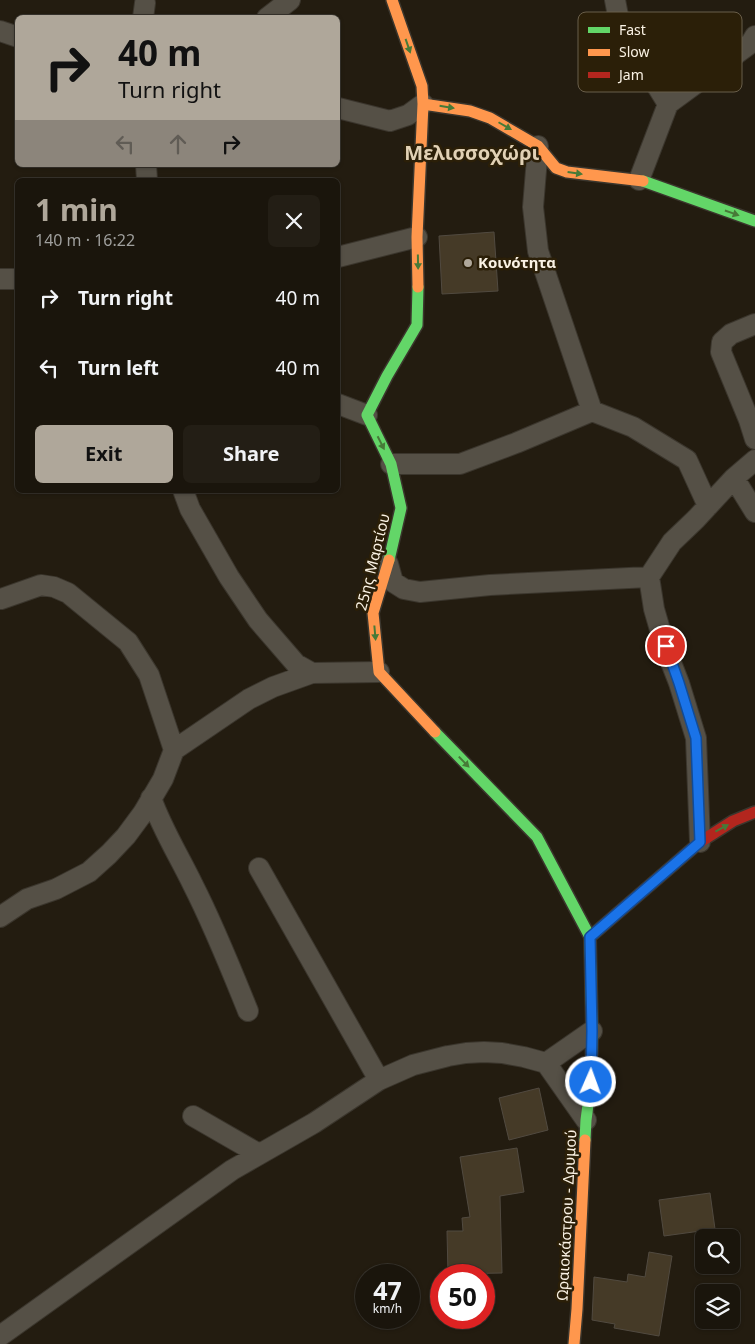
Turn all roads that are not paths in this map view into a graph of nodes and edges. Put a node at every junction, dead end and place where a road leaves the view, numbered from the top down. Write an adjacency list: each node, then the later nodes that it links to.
1 (290, 0): 3 (street)
2 (392, 0): 10 (main road, one-way to 10)
3 (271, 15)
4 (0, 31): 5 (street)
5 (15, 36)
6 (755, 36): 7 (street)
7 (742, 50)
8 (661, 92): 11 (street)
9 (684, 92): 11 (street)
10 (423, 104): 12 (street); 13 (main road, one-way to 13); 16 (main road)
11 (668, 104): 14 (street)
12 (340, 108)
13 (538, 146): 14 (main road, one-way to 14); 22 (street)
14 (639, 180): 15 (main road, one-way to 15)
15 (755, 221)
16 (417, 237): 17 (street); 23 (main road, one-way to 23)
17 (340, 256)
18 (0, 279): 19 (street)
19 (15, 279)
20 (755, 324): 24 (street)
21 (340, 405): 23 (street)
22 (592, 411): 26 (street); 29 (street)
23 (367, 415): 26 (main road, 25ης Μαρτίου, one-way to 26)
24 (755, 439)
25 (755, 460): 27 (street)
26 (391, 464): 31 (main road, 25ης Μαρτίου)
27 (734, 478): 29 (street); 30 (street)
28 (184, 493): 35 (street)
29 (708, 506): 32 (street)
30 (754, 510)
31 (388, 564): 32 (street); 34 (main road, 25ης Μαρτίου, one-way to 34)
32 (649, 577): 39 (street)
33 (0, 598): 36 (street)
34 (379, 672): 35 (street); 44 (main road, one-way to 44)
35 (312, 673): 36 (street)
36 (174, 750): 37 (street)
37 (152, 798): 42 (street); 45 (street)
38 (755, 812): 39 (main road, one-way to 38)
39 (700, 842): 44 (main road)
40 (259, 868): 48 (street)
41 (0, 898): 42 (street)
42 (28, 899): 43 (street)
43 (0, 917)
44 (590, 937): 46 (main road, Ωραιοκάστρου - Δρυμού)
45 (248, 1012)
46 (592, 1031): 47 (street); 50 (main road, Ωραιοκάστρου - Δρυμού)
47 (546, 1063): 48 (street); 50 (street)
48 (379, 1080): 51 (street)
49 (193, 1116): 51 (street)
50 (586, 1120): 53 (main road, Ωραιοκάστρου - Δρυμού)
51 (259, 1154): 52 (street)
52 (0, 1336)
53 (574, 1344)

